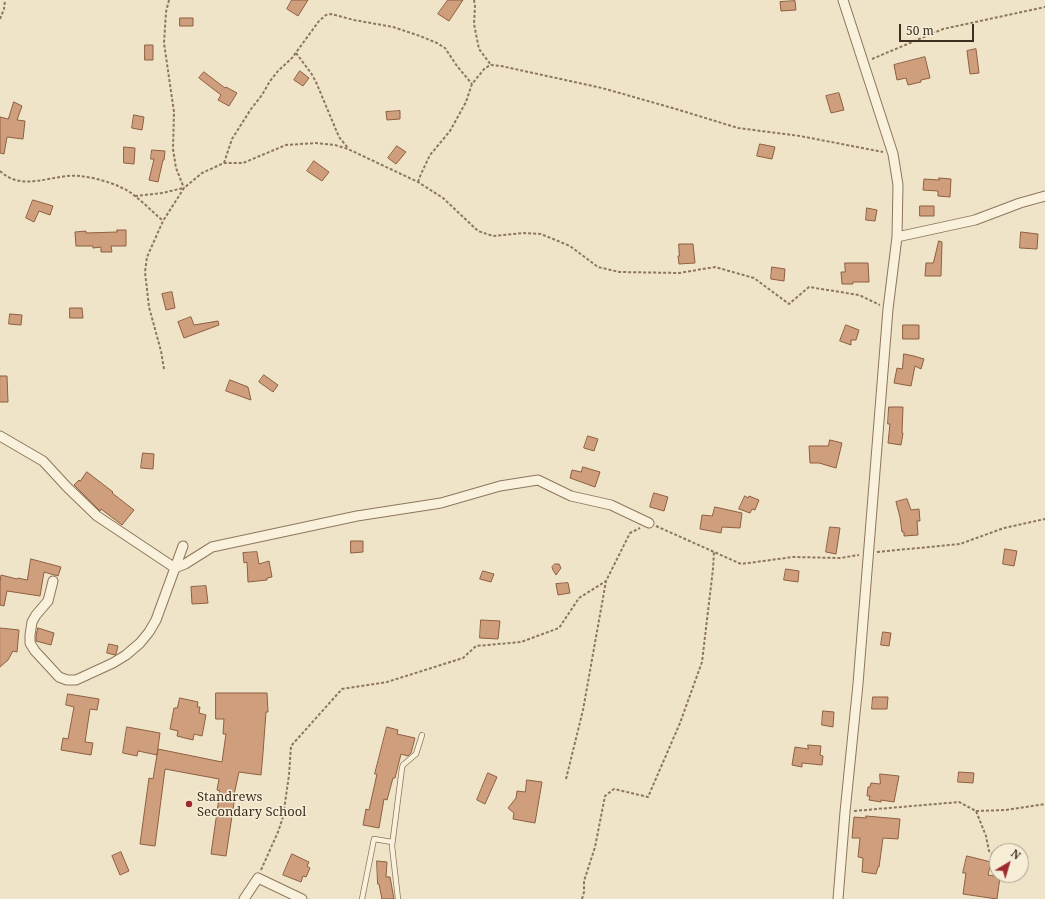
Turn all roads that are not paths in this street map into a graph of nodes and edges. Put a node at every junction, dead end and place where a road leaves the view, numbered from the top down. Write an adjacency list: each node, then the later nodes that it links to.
1 (843, 0): 3 (street)
2 (1045, 196): 3 (street)
3 (897, 237): 15 (street)
4 (0, 436): 7 (street)
5 (649, 523): 7 (street)
6 (183, 546): 7 (street)
7 (175, 568): 8 (street)
8 (53, 581)
9 (422, 735): 10 (lane)
10 (392, 842): 13 (lane); 14 (lane)
11 (244, 899): 12 (street)
12 (302, 899)
13 (362, 899)
14 (398, 899)
15 (838, 899)

